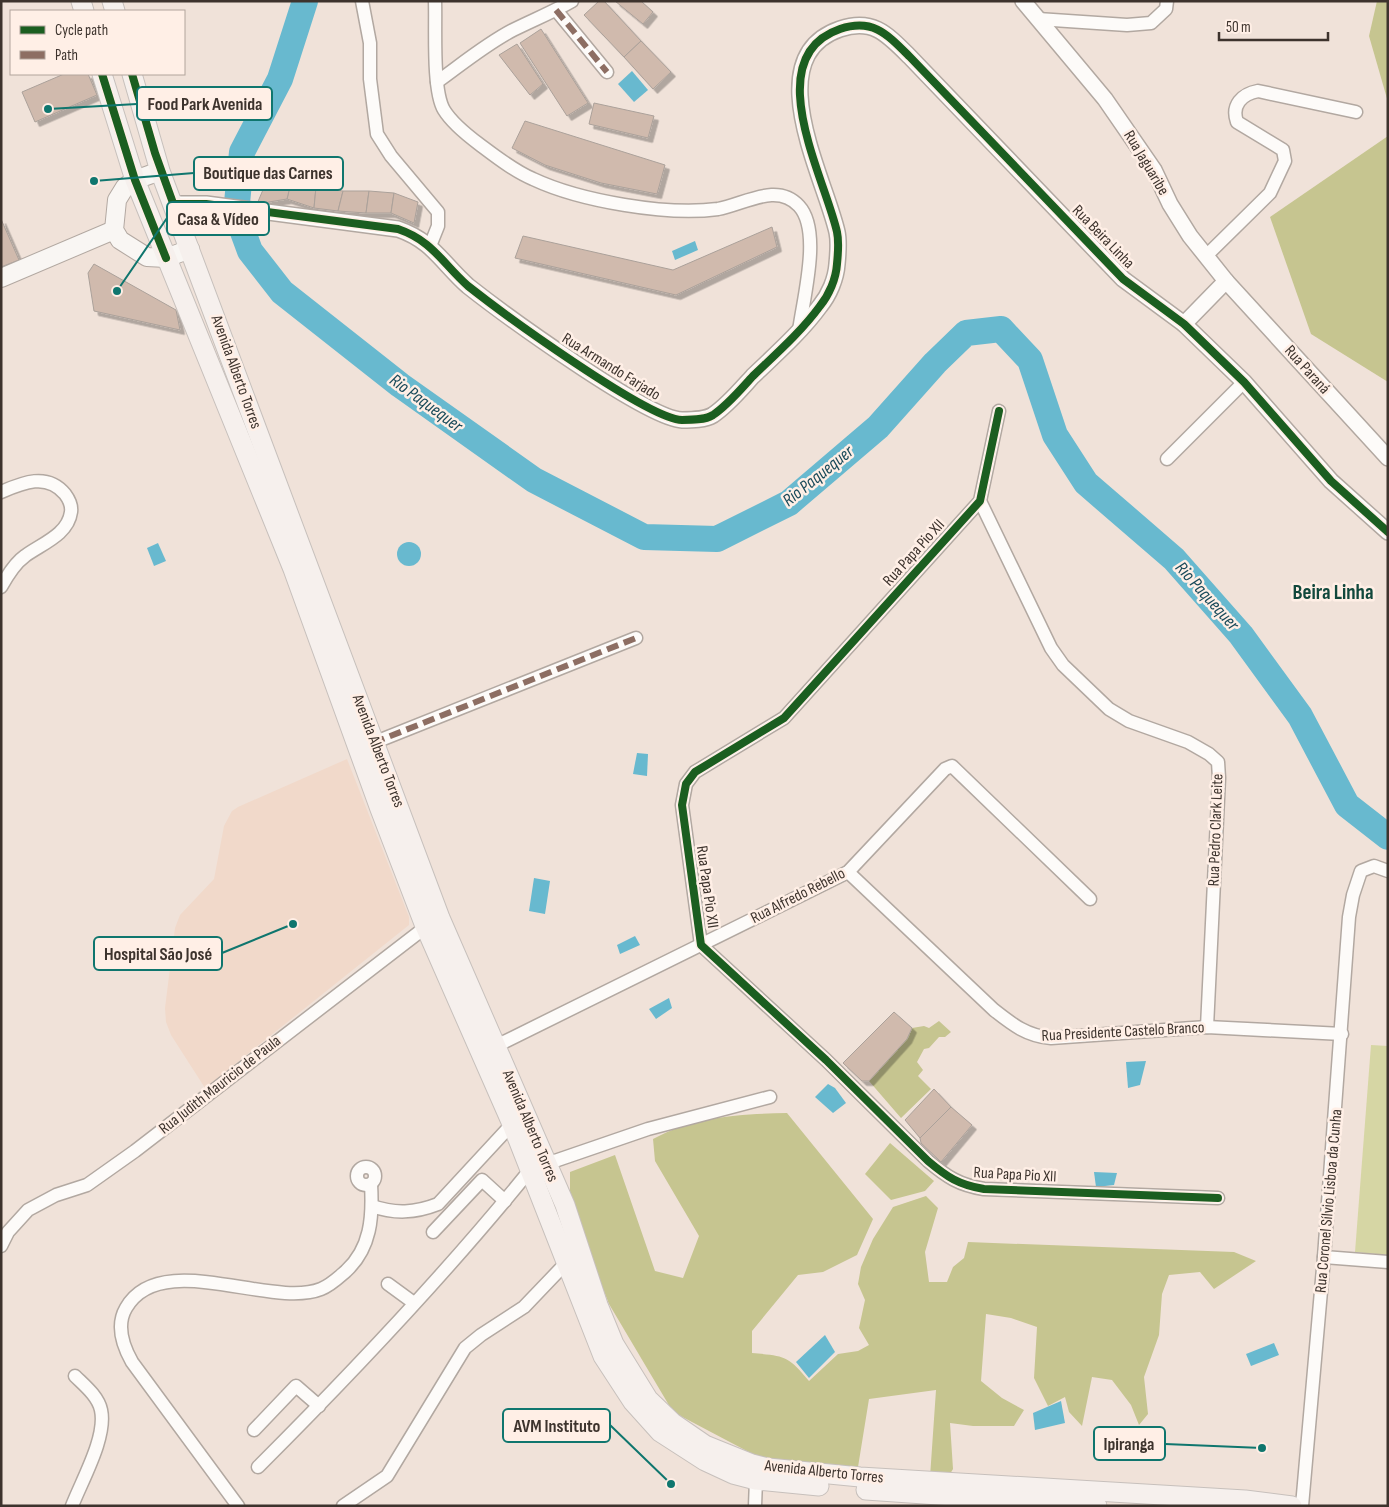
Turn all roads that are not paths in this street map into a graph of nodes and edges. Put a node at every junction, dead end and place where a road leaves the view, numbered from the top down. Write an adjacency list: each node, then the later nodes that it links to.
1 (362, 1): 18 (street)
2 (435, 1): 12 (street)
3 (572, 1): 6 (street)
4 (1023, 1): 7 (street, Rua Jaguaribe)
5 (1167, 1): 7 (street)
6 (556, 10): 8 (street); 12 (street)
7 (1038, 20): 20 (street, Rua Jaguaribe)
8 (607, 72)
9 (102, 75): 15 (main road, Avenida Alberto Torres)
10 (132, 75): 14 (main road, Avenida Alberto Torres)
11 (800, 76): 24 (street, Rua Beira Linha); 25 (street, Rua Armando Farjado)
12 (437, 82): 25 (street)
13 (1356, 112): 20 (street)
14 (160, 171): 15 (main road); 16 (main road, Avenida Alberto Torres)
15 (135, 180): 17 (main road); 21 (main road, Avenida Alberto Torres)
16 (173, 204): 18 (street, Rua Armando Farjado); 19 (main road, Avenida Alberto Torres)
17 (114, 230): 21 (main road); 22 (main road)
18 (430, 246): 25 (street, Rua Armando Farjado)
19 (190, 249): 21 (main road); 35 (main road, Avenida Alberto Torres)
20 (1206, 256): 23 (street, Rua Jaguaribe)
21 (166, 258): 39 (main road, Avenida Alberto Torres)
22 (1, 278)
23 (1226, 281): 24 (street); 28 (street, Rua Paraná)
24 (1184, 324): 26 (street, Rua Beira Linha)
25 (799, 331)
26 (1244, 382): 29 (street); 32 (street, Rua Beira Linha)
27 (999, 412): 31 (street)
28 (1388, 458)
29 (1167, 460)
30 (1, 492): 33 (street)
31 (980, 501): 40 (street, Rua Papa Pio XII); 41 (street, Rua Pedro Clark Leite)
32 (1388, 532)
33 (1, 587)
34 (636, 638): 35 (street)
35 (373, 743): 39 (main road, Avenida Alberto Torres)
36 (848, 872): 38 (street, Rua Alfredo Rebello); 40 (street, Rua Alfredo Rebello); 41 (street, Rua Presidente Castelo Branco)
37 (1388, 872): 42 (street, Rua Coronel Sílvio Lisboa da Cunha)
38 (1090, 899)
39 (432, 922): 43 (main road, Avenida Alberto Torres); 45 (main road, Avenida Alberto Torres); 52 (street, Rua Judith Mauricio de Paula)
40 (701, 945): 43 (street, Rua Alfredo Rebello); 48 (street, Rua Papa Pio XII)
41 (1207, 1027): 42 (street, Rua Presidente Castelo Branco)
42 (1342, 1034): 53 (street, Rua Coronel Sílvio Lisboa da Cunha)
43 (496, 1046): 46 (main road, Avenida Alberto Torres)
44 (770, 1097): 46 (street)
45 (512, 1124): 46 (main road, Avenida Alberto Torres); 50 (street)
46 (538, 1167): 49 (street); 54 (main road, Avenida Alberto Torres); 69 (main road, Avenida Alberto Torres)
47 (372, 1184): 50 (street)
48 (1218, 1198)
49 (504, 1202): 51 (street); 57 (street)
50 (372, 1206): 65 (street)
51 (433, 1232)
52 (1, 1246)
53 (1324, 1257): 55 (street); 70 (street, Rua Coronel Sílvio Lisboa da Cunha)
54 (567, 1262): 62 (main road, Avenida Alberto Torres); 66 (street)
55 (1388, 1262)
56 (388, 1284): 57 (street)
57 (414, 1304): 59 (street)
58 (75, 1376): 64 (street)
59 (319, 1406): 60 (street); 61 (street)
60 (254, 1430)
61 (258, 1467)
62 (756, 1480): 63 (main road, Avenida Alberto Torres); 67 (street)
63 (994, 1502): 68 (main road, Avenida Alberto Torres)
64 (72, 1506)
65 (238, 1506)
66 (343, 1506)
67 (755, 1506)
68 (1097, 1506)
69 (1292, 1506)
70 (1302, 1506)

